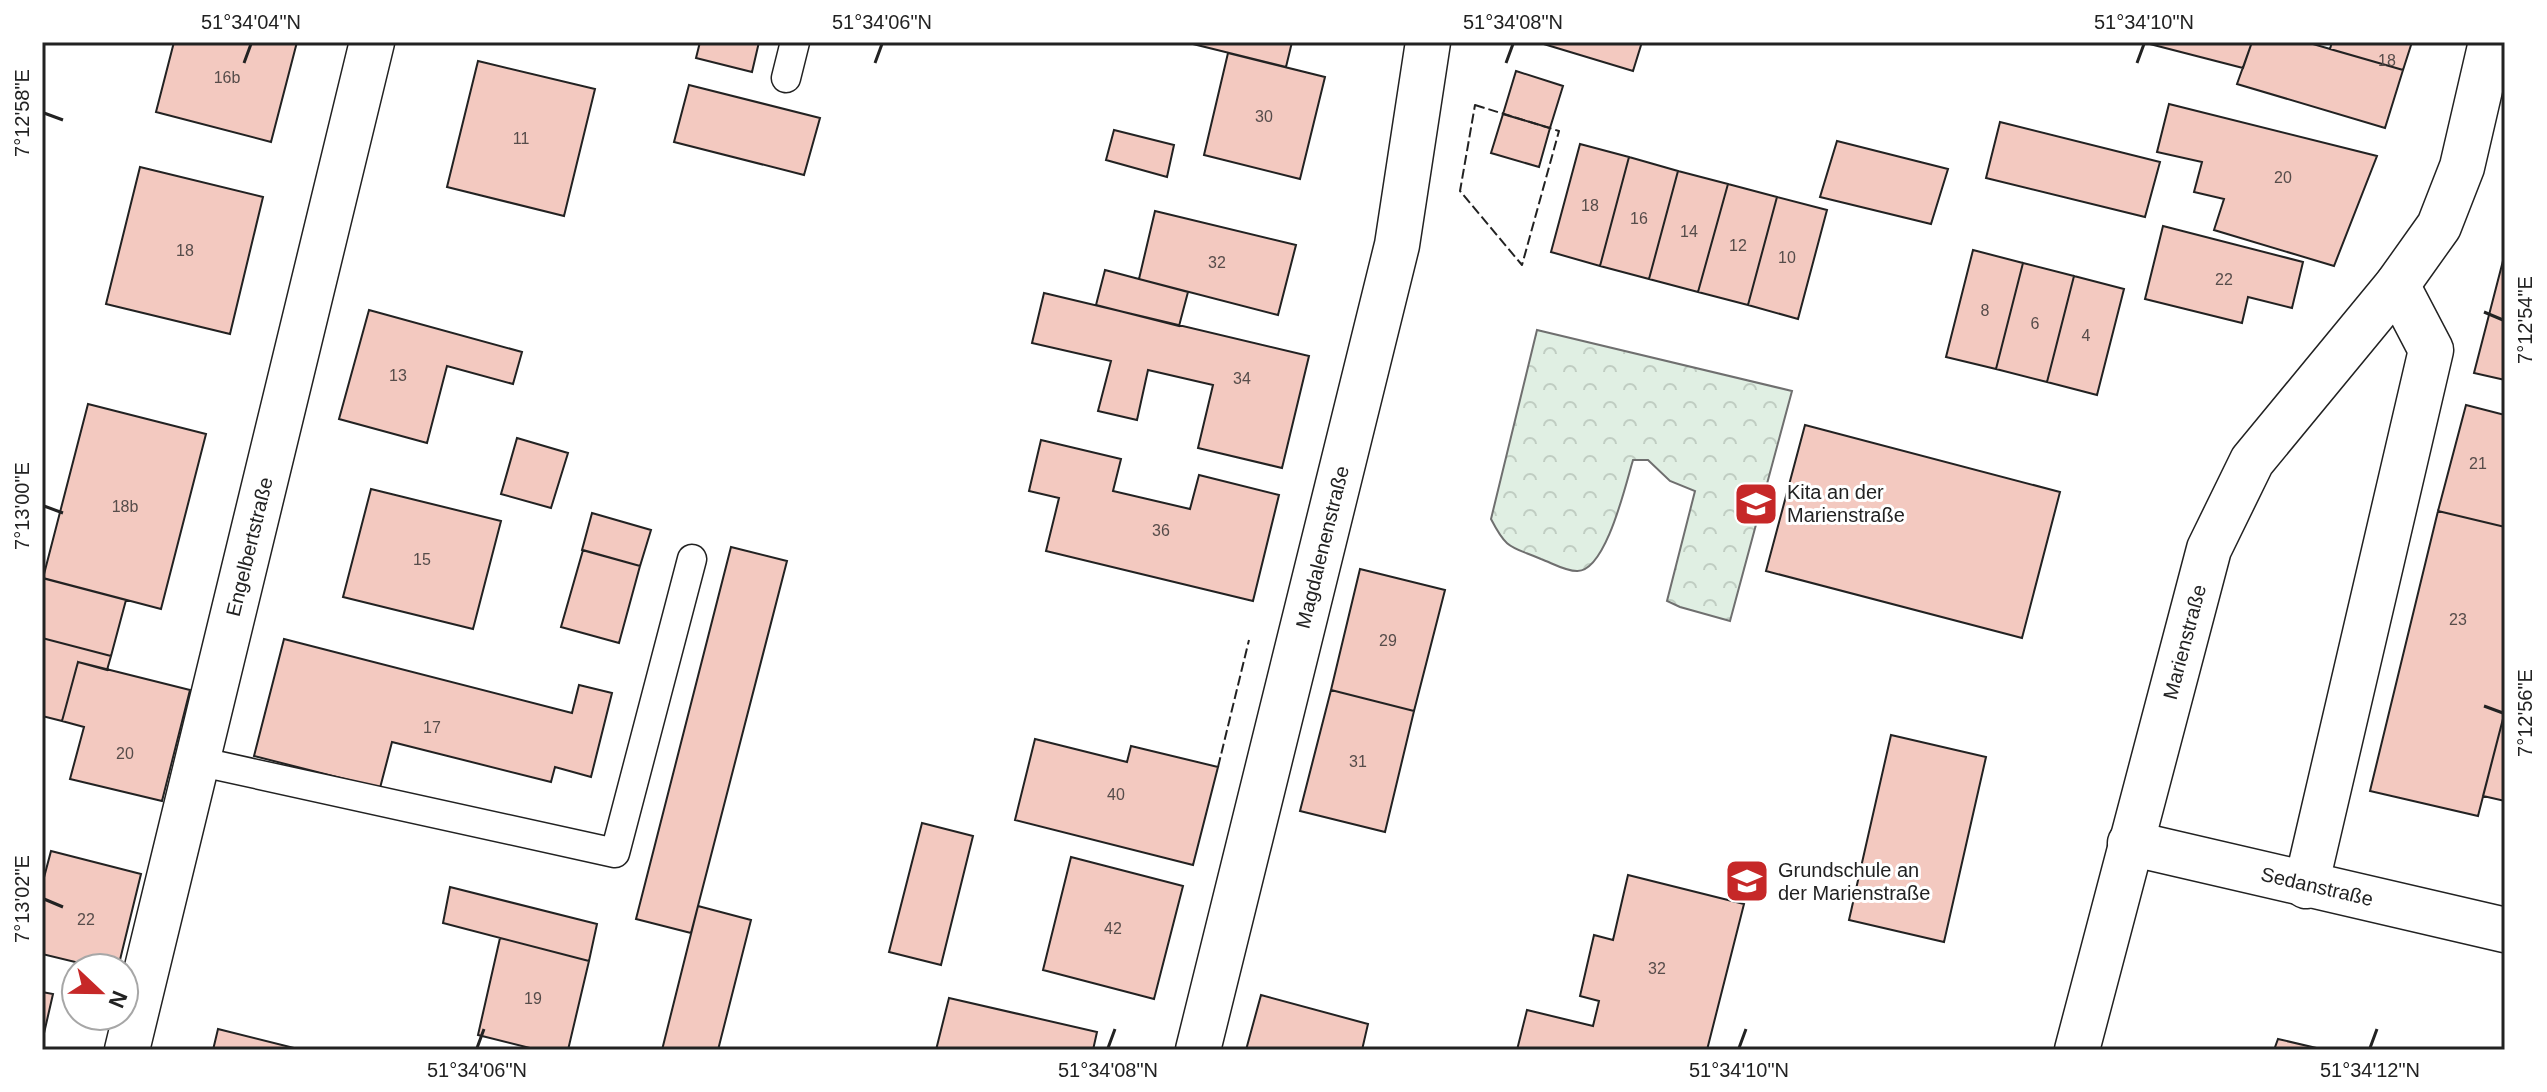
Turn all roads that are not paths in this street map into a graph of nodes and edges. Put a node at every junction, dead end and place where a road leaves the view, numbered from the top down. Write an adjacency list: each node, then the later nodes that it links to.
1 (372, 42): 8 (street, Engelbertstraße)
2 (795, 42): 5 (lane)
3 (1428, 42): 13 (street, Magdalenenstraße)
4 (2491, 42): 6 (street, Marienstraße)
5 (786, 78)
6 (2397, 285): 9 (street, Marienstraße); 10 (street)
7 (692, 559): 8 (lane)
8 (197, 761): 12 (street, Engelbertstraße)
9 (2130, 843): 10 (street, Sedanstraße); 14 (street, Marienstraße)
10 (2306, 886): 11 (street, Sedanstraße)
11 (2505, 930)
12 (127, 1050)
13 (1198, 1050)
14 (2077, 1050)

